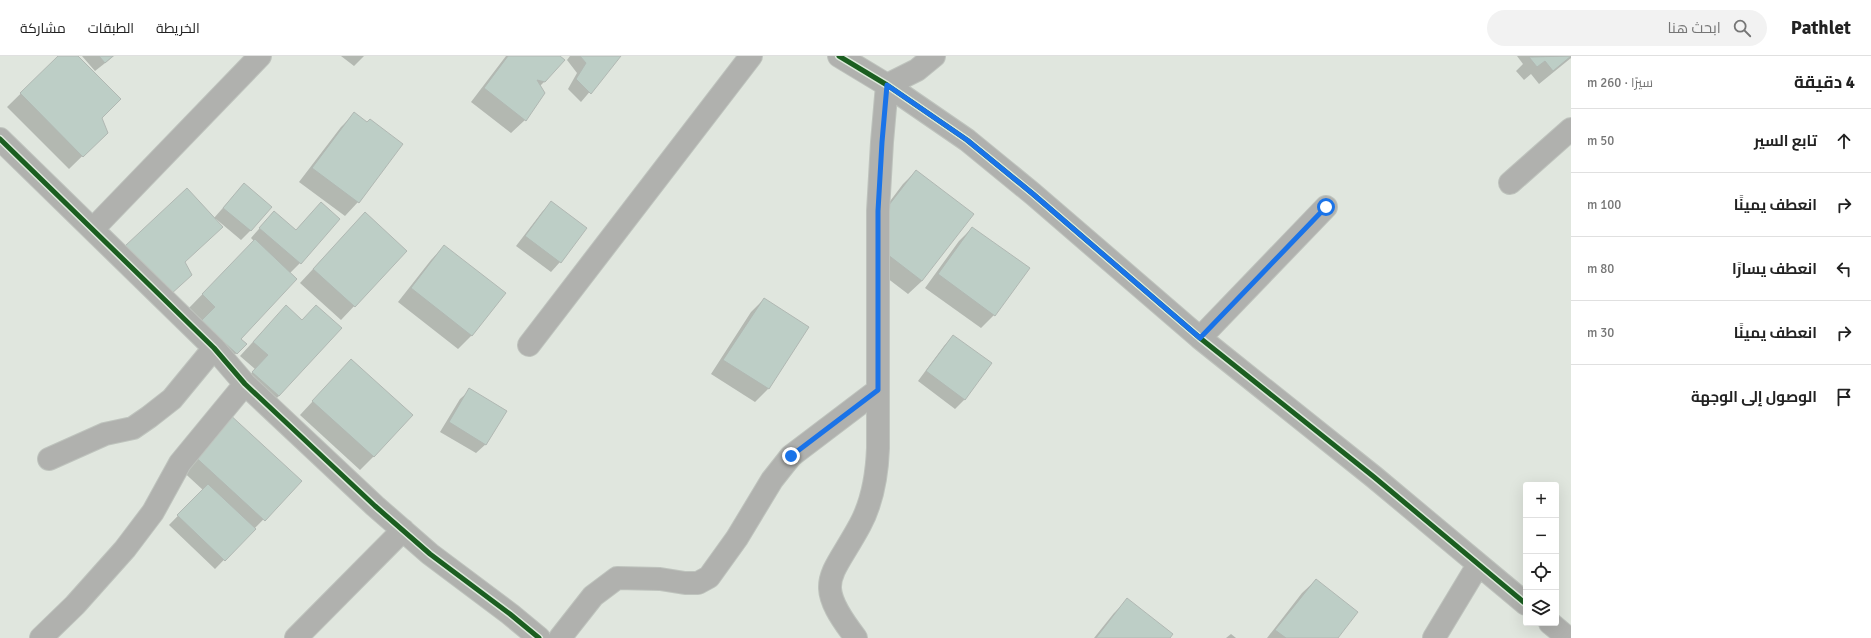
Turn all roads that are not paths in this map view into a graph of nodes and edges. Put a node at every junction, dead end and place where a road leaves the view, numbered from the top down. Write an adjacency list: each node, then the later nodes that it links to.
1 (260, 56): 10 (street)
2 (751, 56): 12 (street)
3 (839, 56): 5 (street)
4 (934, 56): 5 (street)
5 (887, 85): 11 (street); 15 (street)
6 (1571, 129): 8 (street)
7 (0, 139): 10 (street)
8 (1510, 183)
9 (1326, 207): 11 (street)
10 (93, 229): 13 (street)
11 (1200, 338): 18 (street)
12 (529, 345)
13 (214, 348): 14 (street); 16 (street)
14 (245, 384): 17 (street); 21 (street)
15 (878, 390): 24 (street); 25 (street)
16 (48, 459)
17 (403, 530): 22 (street); 23 (street)
18 (1478, 565): 19 (street); 26 (street)
19 (1523, 602)
20 (1554, 626): 27 (street)
21 (41, 638)
22 (296, 638)
23 (539, 638)
24 (560, 638)
25 (856, 638)
26 (1434, 638)
27 (1568, 638)

